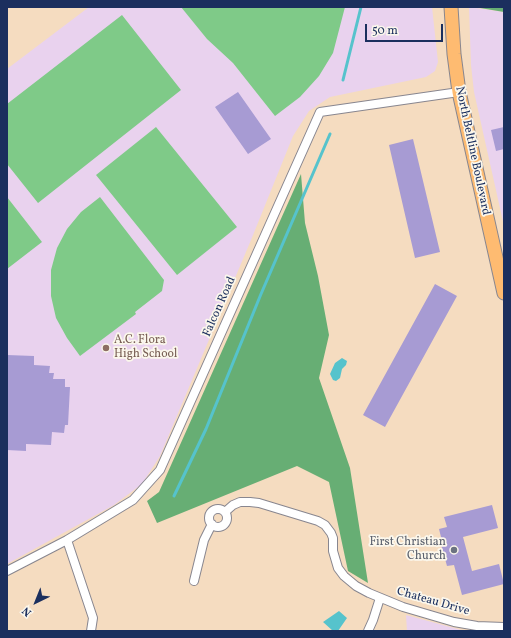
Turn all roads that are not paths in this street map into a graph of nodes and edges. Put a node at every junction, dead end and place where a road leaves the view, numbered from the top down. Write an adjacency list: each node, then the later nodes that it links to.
1 (451, 7): 2 (main road, North Beltline Boulevard)
2 (459, 92): 3 (main road, North Beltline Boulevard); 6 (street, Falcon Road)
3 (504, 293)
4 (225, 512): 5 (street, Chateau Drive); 5 (street, Chateau Drive); 9 (street, Chateau Drive)
5 (212, 524): 8 (street, Chateau Drive)
6 (67, 540): 7 (street, Falcon Road); 11 (street)
7 (7, 571)
8 (194, 581)
9 (380, 598): 10 (street, Chateau Drive); 12 (street, Chateau Drive)
10 (504, 627)
11 (91, 631)
12 (368, 631)

